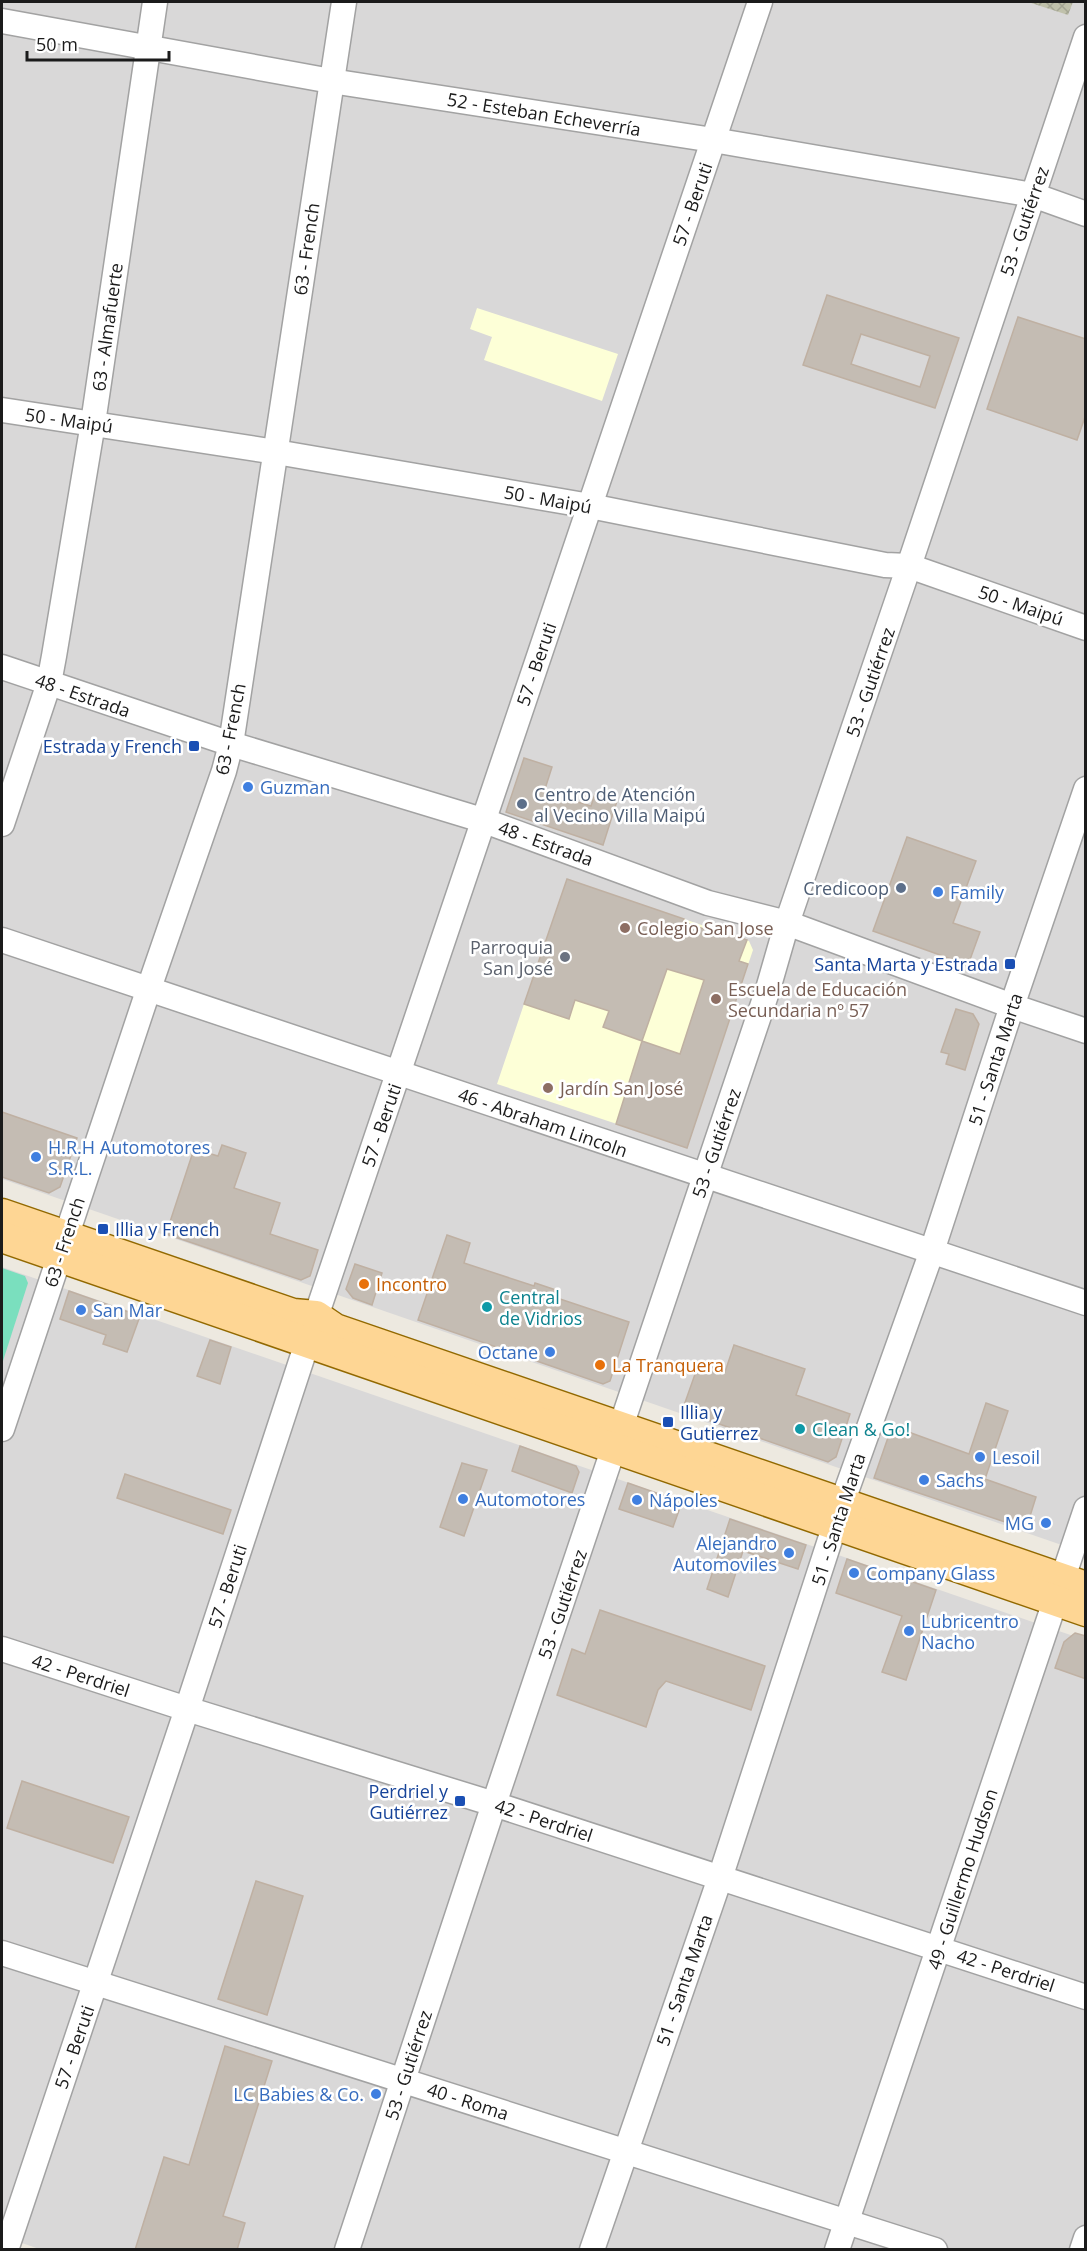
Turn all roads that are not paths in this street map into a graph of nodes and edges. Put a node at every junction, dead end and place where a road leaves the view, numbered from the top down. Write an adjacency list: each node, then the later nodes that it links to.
1 (154, 2): 6 (street, 63 - Almafuerte)
2 (344, 2): 7 (street, 63 - French)
3 (760, 2): 8 (street, 57 - Beruti)
4 (2, 21): 6 (street, 52 - Esteban Echeverría)
5 (1086, 37): 9 (street, 53 - Gutiérrez)
6 (148, 46): 7 (street, 52 - Esteban Echeverría); 12 (street, 63 - Almafuerte)
7 (331, 81): 8 (street, 52 - Esteban Echeverría); 13 (street, 63 - French)
8 (713, 140): 9 (street, 52 - Esteban Echeverría); 14 (street, 57 - Beruti)
9 (1033, 195): 10 (street, 52 - Esteban Echeverría); 15 (street, 53 - Gutiérrez)
10 (1086, 214)
11 (2, 410): 12 (street, 50 - Maipú)
12 (93, 423): 13 (street, 50 - Maipú); 18 (street, 63 - Almafuerte)
13 (276, 452): 14 (street, 50 - Maipú); 19 (street, 63 - French)
14 (590, 506): 15 (street, 50 - Maipú); 21 (street, 57 - Beruti)
15 (909, 566): 16 (street, 50 - Maipú); 23 (street, 53 - Gutiérrez)
16 (1086, 628)
17 (2, 668): 18 (street, 48 - Estrada)
18 (49, 683): 19 (street, 48 - Estrada); 22 (street, 63 - Almafuerte)
19 (231, 744): 21 (street, 48 - Estrada); 25 (street, 63 - French)
20 (1086, 789): 26 (street, 51 - Santa Marta)
21 (482, 820): 23 (street, 48 - Estrada); 28 (street, 57 - Beruti)
22 (2, 824)
23 (787, 923): 26 (street, 48 - Estrada); 29 (street, 53 - Gutiérrez)
24 (2, 940): 25 (street, 46 - Abraham Lincoln)
25 (148, 991): 28 (street, 46 - Abraham Lincoln); 32 (street, 63 - French)
26 (1012, 1006): 27 (street, 48 - Estrada); 33 (street, 51 - Santa Marta)
27 (1086, 1031)
28 (399, 1073): 29 (street, 46 - Abraham Lincoln); 35 (street, 57 - Beruti)
29 (705, 1177): 33 (street, 46 - Abraham Lincoln); 37 (street, 53 - Gutiérrez)
30 (2, 1214): 32 (main road)
31 (2, 1237): 32 (main road)
32 (62, 1246): 35 (main road); 36 (street, 63 - French)
33 (932, 1251): 34 (street, 46 - Abraham Lincoln); 39 (street, 51 - Santa Marta)
34 (1086, 1303)
35 (311, 1329): 37 (main road); 43 (street, 57 - Beruti)
36 (2, 1429)
37 (617, 1438): 39 (main road); 44 (street, 53 - Gutiérrez)
38 (1086, 1509): 40 (street, 49 - Guillermo Hudson)
39 (839, 1514): 40 (main road); 45 (street, 51 - Santa Marta)
40 (1067, 1588): 41 (main road); 46 (street, 49 - Guillermo Hudson)
41 (1086, 1611)
42 (2, 1648): 43 (street, 42 - Perdriel)
43 (187, 1709): 44 (street, 42 - Perdriel); 48 (street, 57 - Beruti)
44 (494, 1804): 45 (street, 42 - Perdriel); 50 (street, 53 - Gutiérrez)
45 (720, 1878): 46 (street, 42 - Perdriel); 51 (street, 51 - Santa Marta)
46 (939, 1948): 49 (street, 42 - Perdriel); 52 (street, 49 - Guillermo Hudson)
47 (2, 1953): 48 (street, 40 - Roma)
48 (96, 1982): 50 (street, 40 - Roma); 54 (street, 57 - Beruti)
49 (1086, 1997)
50 (402, 2080): 51 (street, 40 - Roma); 55 (street, 53 - Gutiérrez)
51 (624, 2151): 52 (street, 40 - Roma); 56 (street, 51 - Santa Marta)
52 (847, 2221): 57 (street, 49 - Guillermo Hudson); 58 (street, 40 - Roma)
53 (1086, 2238): 59 (street)
54 (6, 2250)
55 (347, 2250)
56 (592, 2250)
57 (837, 2250)
58 (935, 2250)
59 (1082, 2250)

